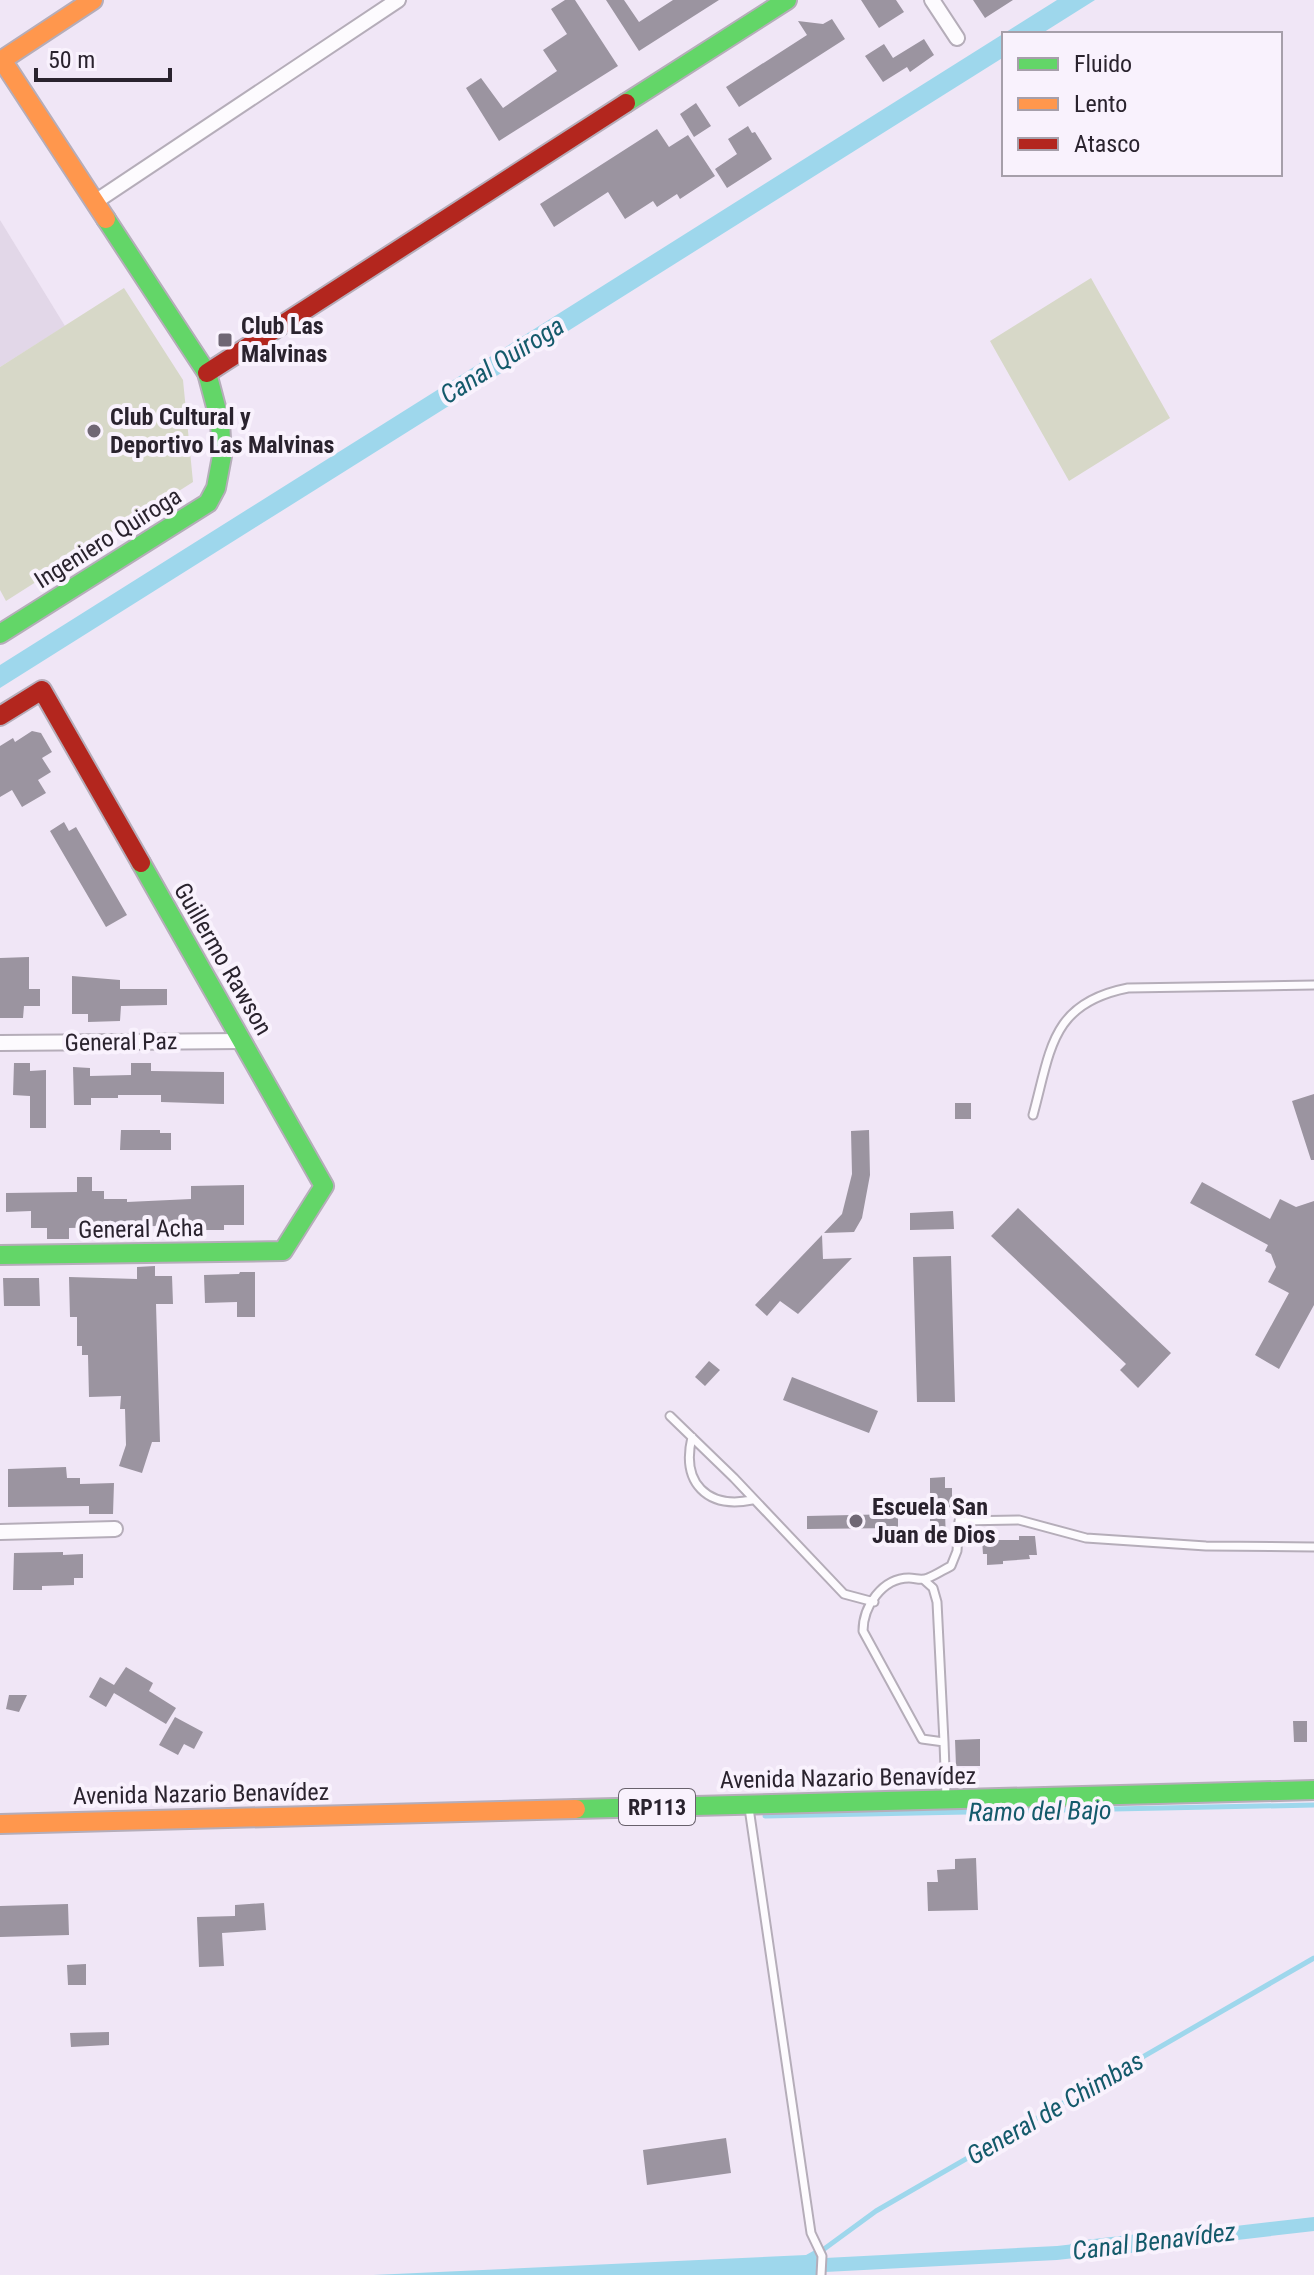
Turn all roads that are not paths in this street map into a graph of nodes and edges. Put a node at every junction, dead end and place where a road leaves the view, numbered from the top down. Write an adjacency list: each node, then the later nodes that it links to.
1 (93, 0): 6 (street, Ingeniero Quiroga)
2 (398, 0): 6 (street)
3 (787, 0): 7 (street)
4 (932, 0): 5 (street)
5 (957, 38)
6 (95, 202): 7 (street, Ingeniero Quiroga)
7 (207, 373): 8 (street, Ingeniero Quiroga)
8 (0, 634)
9 (0, 716): 11 (street, Guillermo Rawson)
10 (1314, 985): 13 (lane)
11 (242, 1041): 12 (street, General Paz); 14 (street, Guillermo Rawson)
12 (0, 1043)
13 (1033, 1115)
14 (283, 1251): 15 (street, General Acha)
15 (0, 1255)
16 (670, 1416): 17 (lane)
17 (692, 1437): 18 (lane); 18 (lane)
18 (752, 1500): 23 (lane)
19 (115, 1529): 20 (street)
20 (0, 1532)
21 (1314, 1547): 22 (lane)
22 (924, 1580): 23 (lane); 24 (lane)
23 (874, 1602): 24 (lane)
24 (944, 1742): 26 (lane)
25 (1314, 1790): 26 (street, Avenida Nazario Benavídez / RP113)
26 (946, 1799): 27 (street, Avenida Nazario Benavídez / RP113)
27 (749, 1804): 28 (street, Avenida Nazario Benavídez / RP113); 29 (lane)
28 (0, 1824)
29 (821, 2275)

